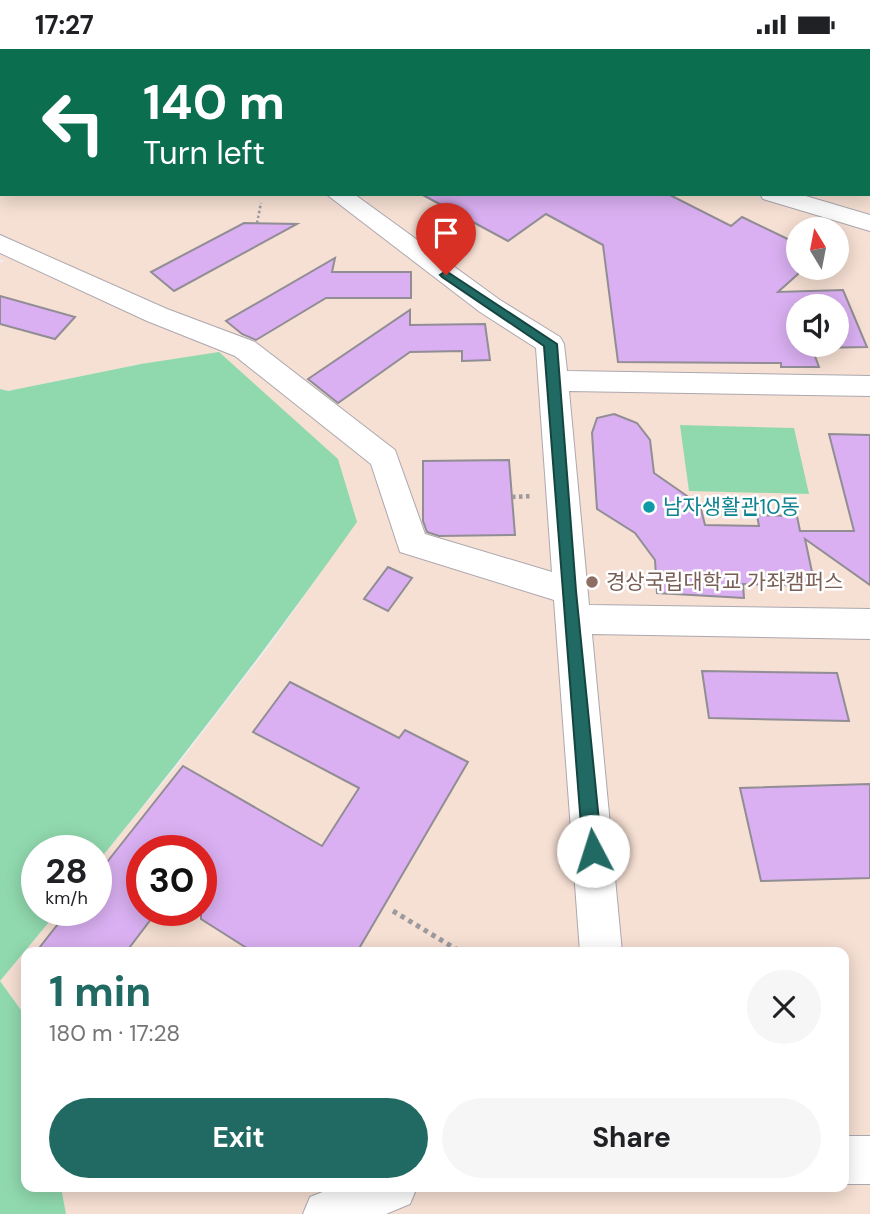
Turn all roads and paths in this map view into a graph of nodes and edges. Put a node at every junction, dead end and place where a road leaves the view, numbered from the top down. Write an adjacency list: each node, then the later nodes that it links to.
1 (341, 196): 7 (street)
2 (779, 196): 5 (street)
3 (261, 203): 4 (path)
4 (257, 223)
5 (870, 223)
6 (0, 243): 9 (street)
7 (552, 381): 8 (street); 9 (street)
8 (870, 386)
9 (570, 605): 10 (street); 13 (street)
10 (870, 624)
11 (393, 911): 12 (path)
12 (453, 947)
13 (601, 947)
14 (849, 1160): 15 (street)
15 (870, 1160)
16 (381, 1192): 17 (street)
17 (327, 1214)

